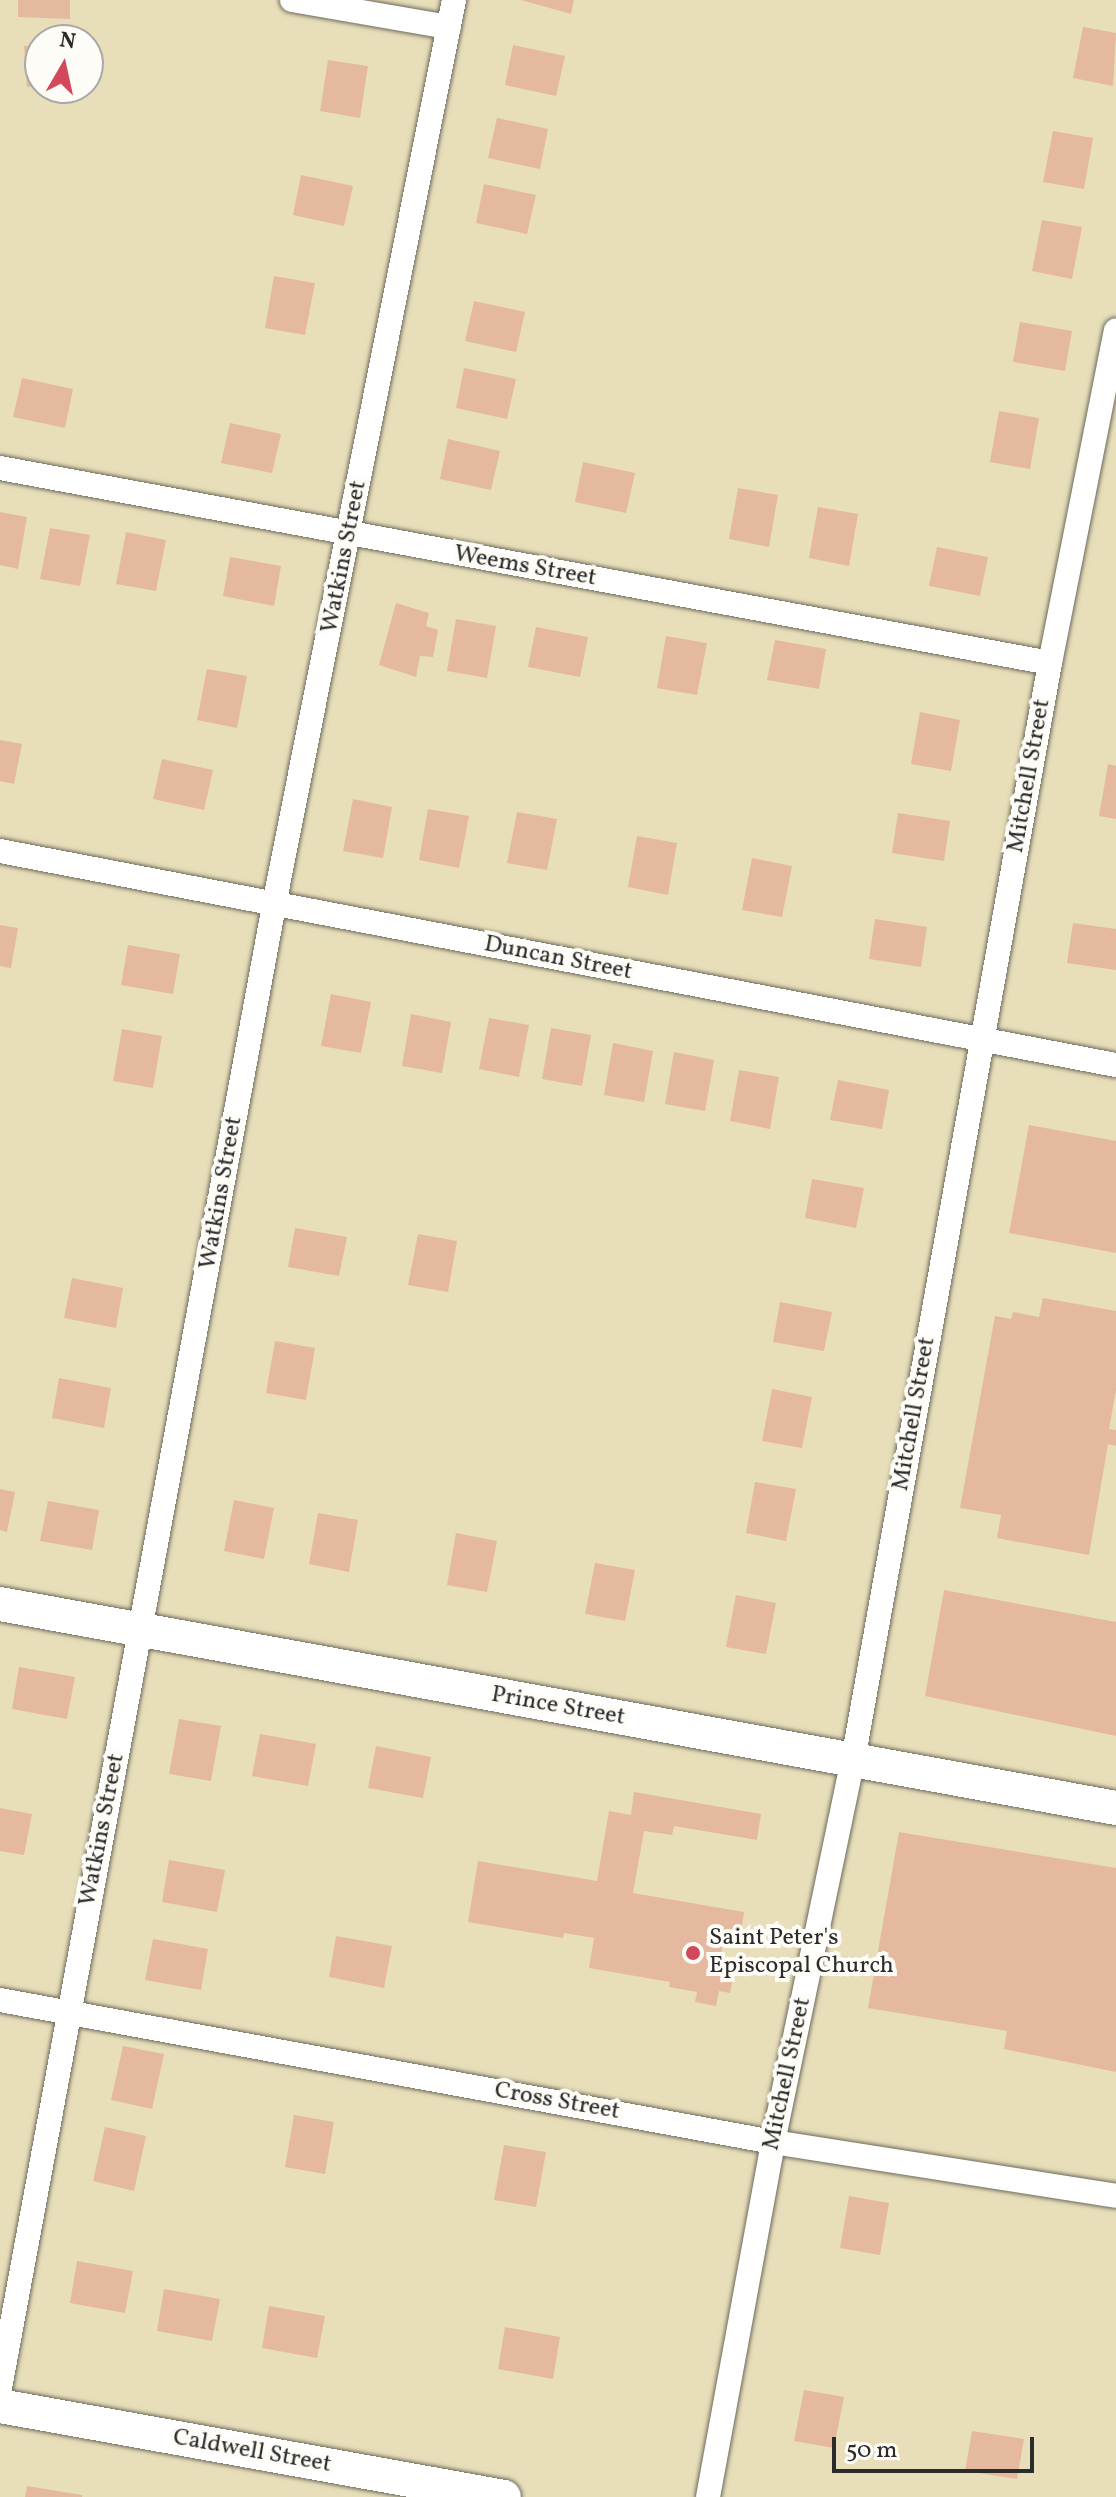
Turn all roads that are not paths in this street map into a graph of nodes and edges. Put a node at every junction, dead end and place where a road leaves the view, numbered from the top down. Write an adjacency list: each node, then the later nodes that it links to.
1 (292, 0): 3 (street)
2 (454, 0): 3 (street, Watkins Street)
3 (449, 27): 6 (street, Watkins Street)
4 (1116, 330): 7 (street, Mitchell Street)
5 (0, 468): 6 (street, Weems Street)
6 (350, 535): 7 (street, Weems Street); 9 (street, Watkins Street)
7 (1050, 663): 10 (street, Mitchell Street)
8 (0, 851): 9 (street, Duncan Street)
9 (274, 905): 10 (street, Duncan Street); 13 (street, Watkins Street)
10 (982, 1041): 11 (street, Duncan Street); 14 (street, Mitchell Street)
11 (1116, 1065)
12 (0, 1604): 13 (street, Prince Street)
13 (142, 1632): 14 (street, Prince Street); 17 (street, Watkins Street)
14 (853, 1760): 15 (street, Prince Street); 18 (street, Mitchell Street)
15 (1116, 1808)
16 (0, 2000): 17 (street, Cross Street)
17 (66, 2012): 18 (street, Cross Street); 20 (street, Watkins Street)
18 (773, 2142): 19 (street, Cross Street); 23 (street, Mitchell Street)
19 (1116, 2196)
20 (0, 2388)
21 (0, 2406): 22 (street, Caldwell Street)
22 (504, 2497)
23 (708, 2497)

